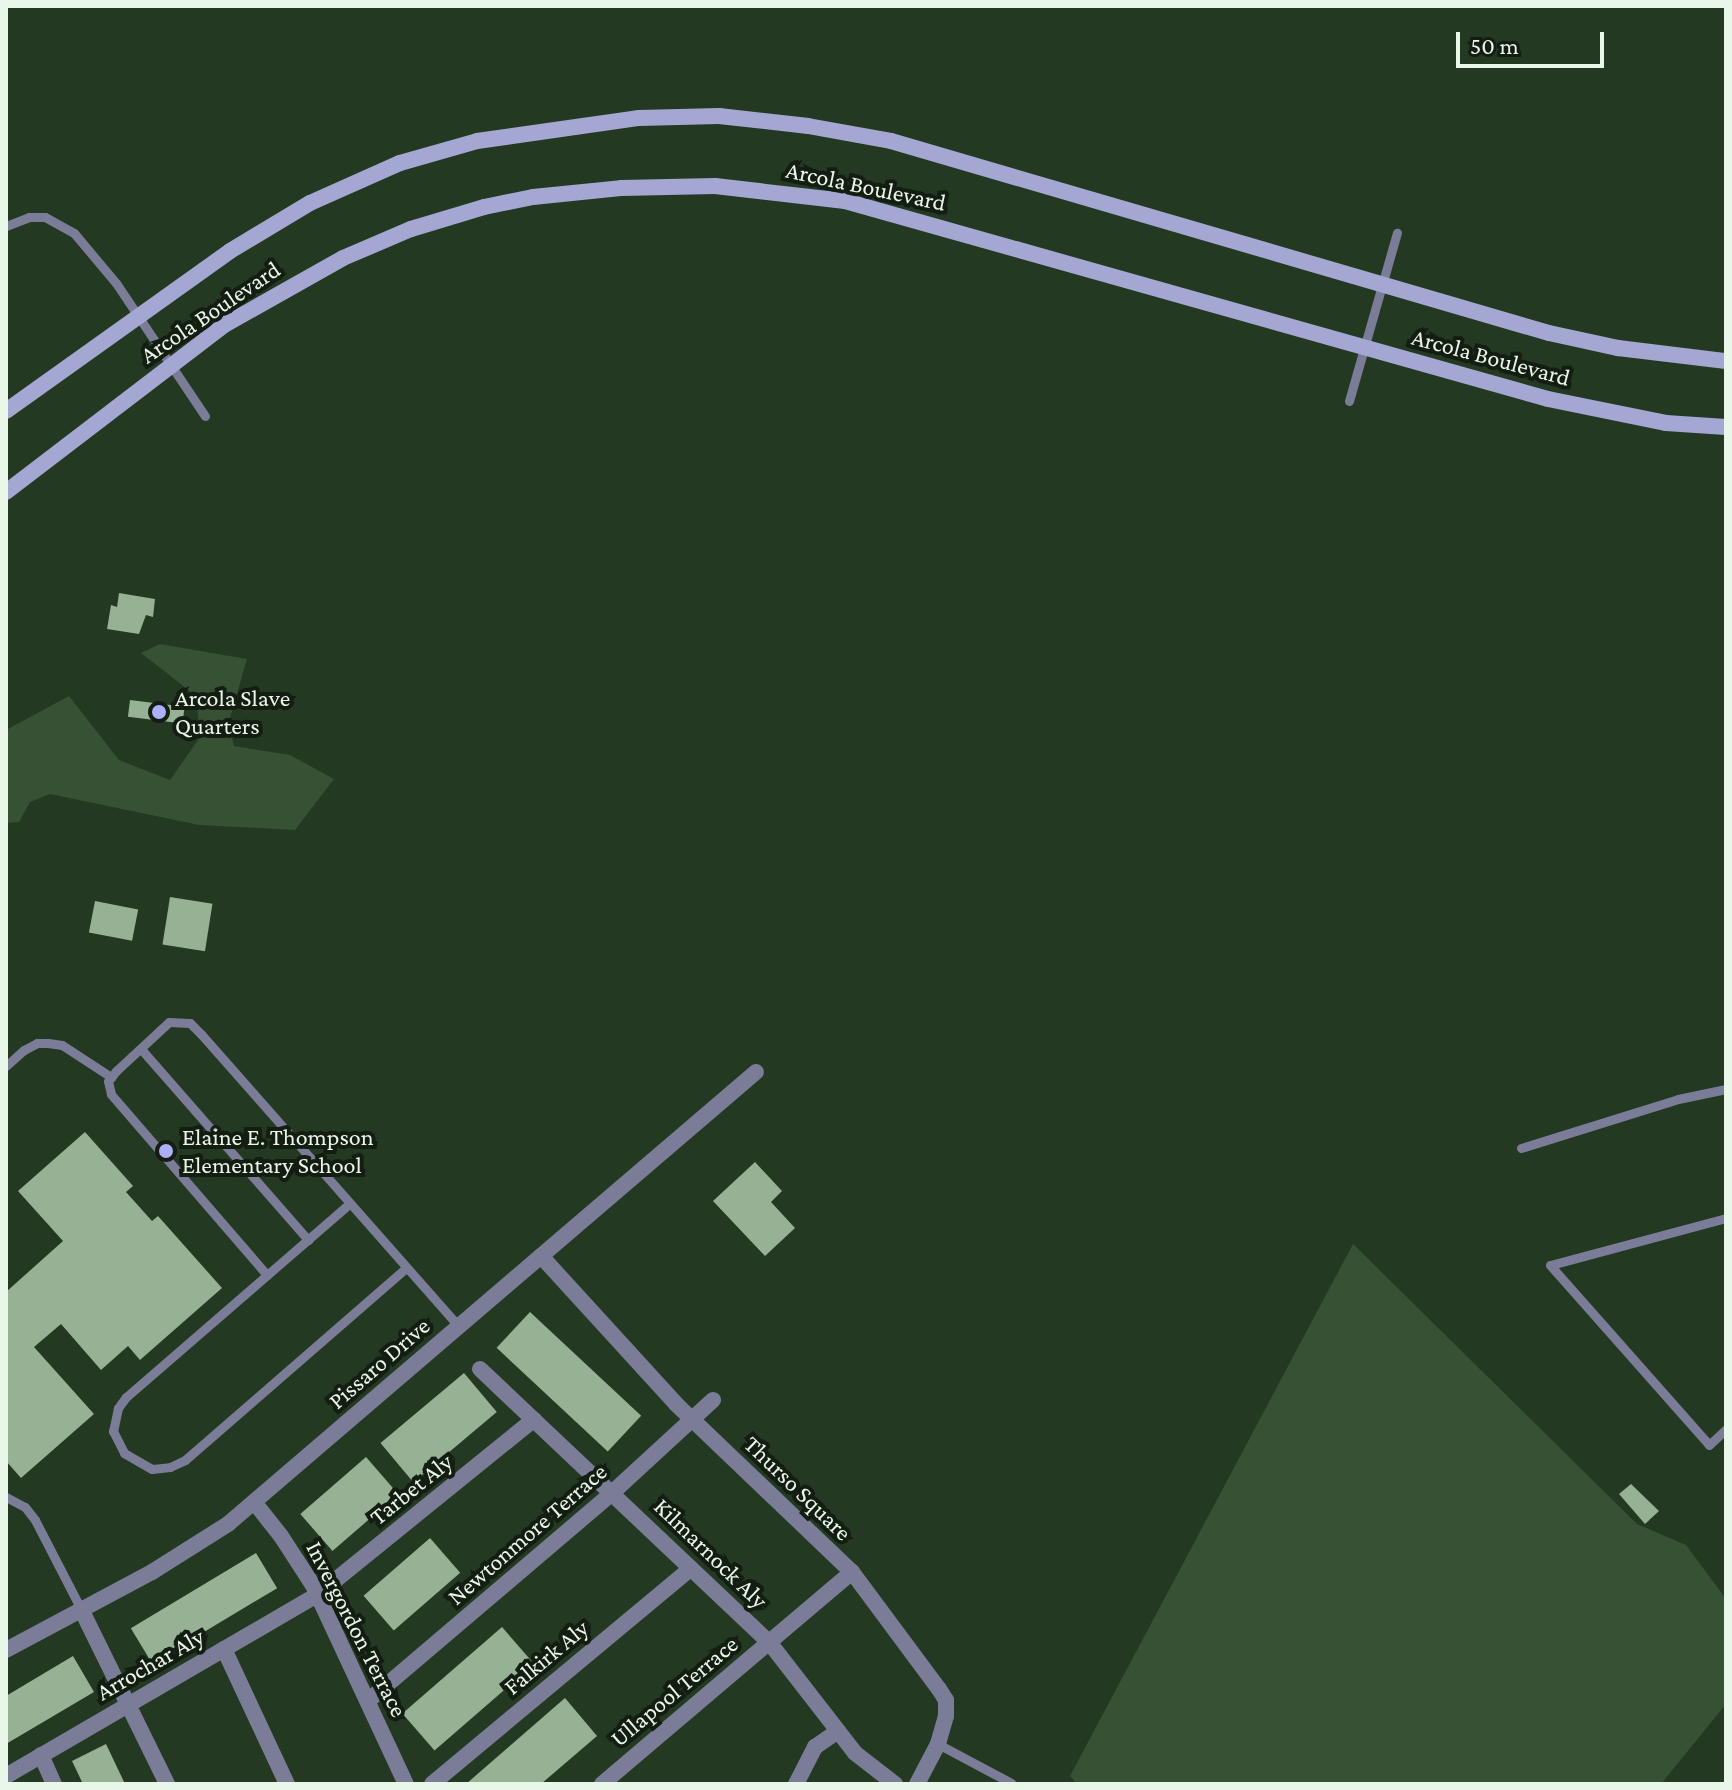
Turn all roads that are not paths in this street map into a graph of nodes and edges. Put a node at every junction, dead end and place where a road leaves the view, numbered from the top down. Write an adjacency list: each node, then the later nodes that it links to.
1 (6, 226): 4 (lane)
2 (1397, 233): 3 (lane)
3 (1383, 284): 4 (main road, Arcola Boulevard); 5 (lane); 6 (main road, Arcola Boulevard)
4 (139, 314): 7 (lane); 9 (main road, Arcola Boulevard)
5 (1365, 347): 7 (main road, Arcola Boulevard); 8 (lane); 11 (main road, Arcola Boulevard)
6 (1726, 361)
7 (171, 364): 10 (lane); 12 (main road, Arcola Boulevard)
8 (1349, 401)
9 (6, 411)
10 (205, 416)
11 (1726, 427)
12 (6, 492)
13 (141, 1049): 16 (lane); 19 (lane); 21 (lane)
14 (6, 1066): 16 (lane)
15 (756, 1072): 22 (street, Pissaro Drive)
16 (111, 1077): 24 (lane)
17 (1726, 1089): 18 (lane)
18 (1521, 1148)
19 (349, 1204): 21 (lane); 23 (lane)
20 (1726, 1218): 30 (lane)
21 (308, 1240): 24 (lane)
22 (541, 1256): 25 (street, Pissaro Drive); 29 (street, Thurso Square)
23 (406, 1268): 24 (lane); 25 (lane)
24 (267, 1275)
25 (458, 1326): 33 (street, Pissaro Drive)
26 (480, 1369): 28 (street, Kilmarnock Aly)
27 (713, 1400): 29 (street, Newtonmore Terrace)
28 (534, 1419): 31 (street, Kilmarnock Aly); 36 (street, Tarbet Aly)
29 (692, 1420): 31 (street, Newtonmore Terrace); 35 (street, Thurso Square)
30 (1726, 1429)
31 (613, 1492): 34 (street, Kilmarnock Aly); 41 (street, Newtonmore Terrace)
32 (6, 1497): 37 (lane)
33 (254, 1502): 36 (street, Invergordon Terrace); 37 (street, Pissaro Drive)
34 (691, 1568): 38 (street, Kilmarnock Aly); 52 (street, Falkirk Aly)
35 (852, 1572): 38 (street, Ullapool Terrace); 44 (street, Thurso Square)
36 (317, 1595): 39 (street, Arrochar Aly); 41 (street, Invergordon Terrace)
37 (81, 1609): 40 (street, Pissaro Drive); 42 (street)
38 (769, 1642): 43 (street, Kilmarnock Aly); 53 (street, Ullapool Terrace)
39 (224, 1649): 42 (street, Arrochar Aly); 50 (street)
40 (6, 1650)
41 (369, 1700): 51 (street, Invergordon Terrace)
42 (129, 1703): 45 (street, Arrochar Aly); 49 (street)
43 (838, 1731): 54 (street); 55 (street, Kilmarnock Aly)
44 (938, 1744): 47 (lane); 56 (street, Thurso Square)
45 (41, 1755): 46 (street, Arrochar Aly); 48 (street)
46 (6, 1776)
47 (1011, 1783)
48 (54, 1784)
49 (167, 1784)
50 (287, 1784)
51 (406, 1784)
52 (432, 1784)
53 (602, 1784)
54 (796, 1784)
55 (895, 1784)
56 (917, 1784)

